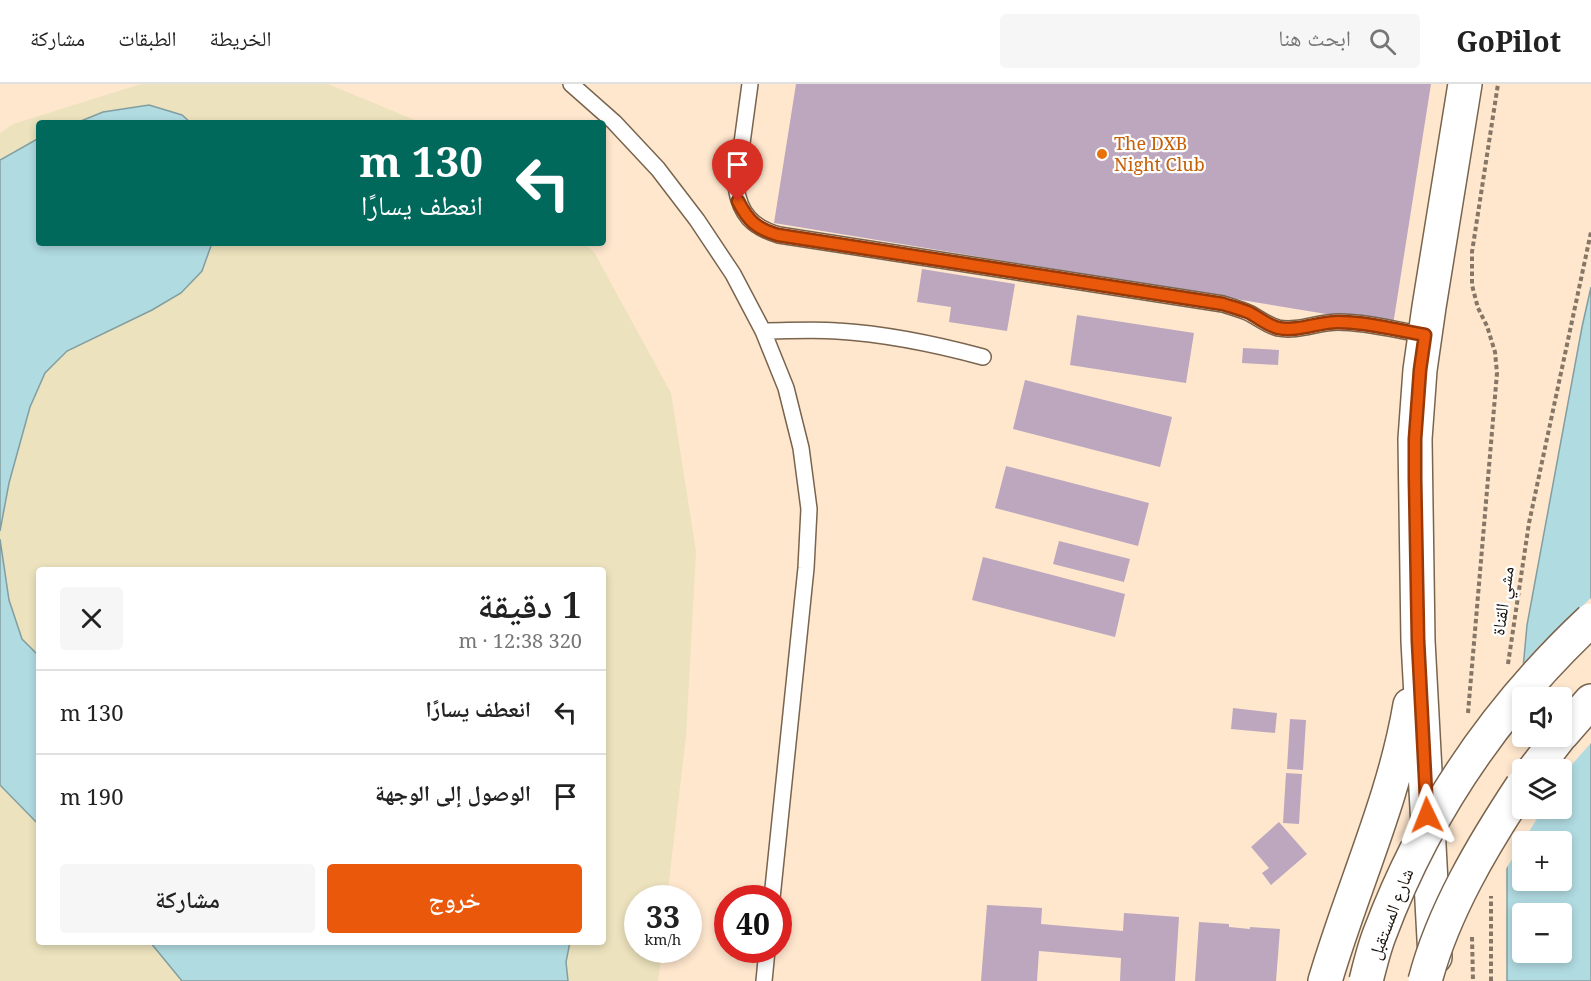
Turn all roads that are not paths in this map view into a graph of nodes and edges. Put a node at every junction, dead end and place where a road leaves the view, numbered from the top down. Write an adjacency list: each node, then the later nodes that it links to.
1 (571, 84): 4 (lane)
2 (750, 84): 5 (lane)
3 (1465, 84): 5 (street)
4 (763, 331): 6 (lane); 14 (lane)
5 (1425, 335): 8 (street)
6 (983, 357)
7 (1591, 620): 18 (street, شارع المستقبل, bridge)
8 (1418, 641): 17 (street); 20 (street)
9 (1591, 702): 10 (street)
10 (1572, 723)
11 (1552, 747): 12 (street)
12 (1542, 759)
13 (1512, 801): 19 (street, bridge)
14 (773, 885)
15 (766, 963): 16 (lane)
16 (764, 981)
17 (1325, 981)
18 (1366, 981)
19 (1425, 981)
20 (1437, 981)

